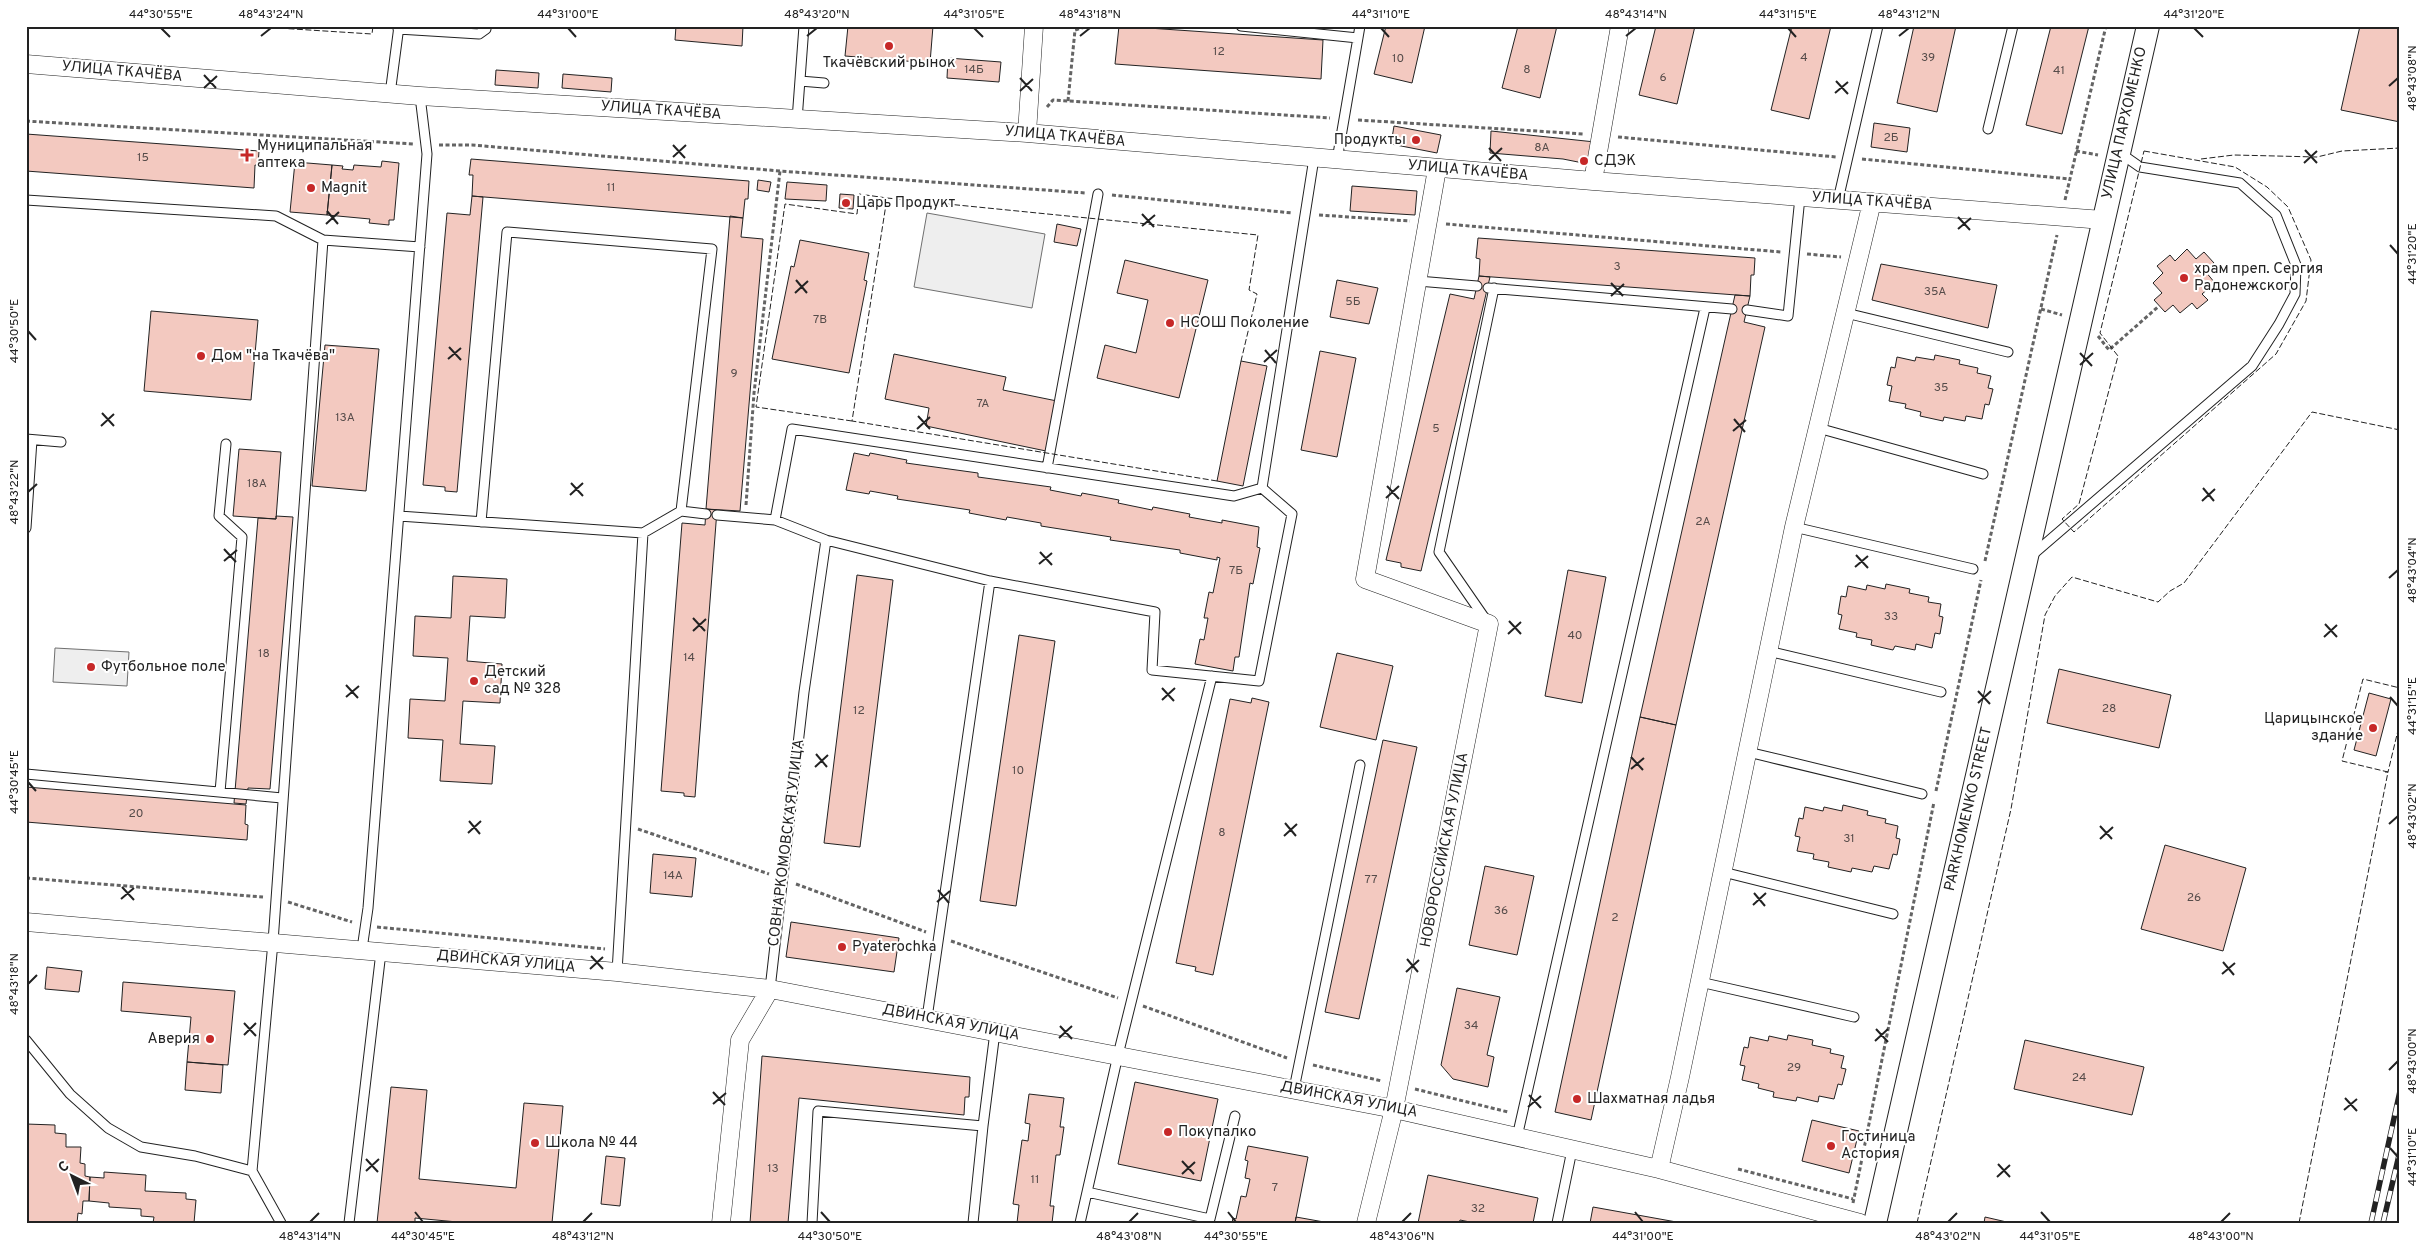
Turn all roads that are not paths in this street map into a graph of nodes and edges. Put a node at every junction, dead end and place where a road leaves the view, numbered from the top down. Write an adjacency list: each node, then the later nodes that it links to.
1 (804, 26): 13 (lane)
2 (1034, 26): 19 (street)
3 (1241, 26): 11 (lane)
4 (1360, 26): 11 (lane)
5 (1620, 26): 24 (street)
6 (1878, 26): 28 (lane)
7 (2013, 26): 18 (lane)
8 (2148, 26): 20 (street, УЛИЦА ПАРХОМЕНКО)
9 (398, 28): 10 (lane); 15 (lane)
10 (482, 30)
11 (1358, 38): 22 (lane)
12 (26, 64): 15 (street, УЛИЦА ТКАЧЁВА)
13 (800, 81): 14 (lane); 17 (lane)
14 (824, 83)
15 (390, 94): 16 (street, УЛИЦА ТКАЧЁВА)
16 (420, 96): 17 (street, УЛИЦА ТКАЧЁВА); 32 (lane)
17 (797, 120): 19 (street, УЛИЦА ТКАЧЁВА)
18 (1988, 130)
19 (1027, 134): 21 (street, УЛИЦА ТКАЧЁВА)
20 (2118, 152): 30 (street, УЛИЦА ПАРХОМЕНКО); 57 (lane)
21 (1314, 158): 22 (street, УЛИЦА ТКАЧЁВА); 46 (lane)
22 (1337, 160): 23 (street, УЛИЦА ТКАЧЁВА)
23 (1438, 169): 24 (street, УЛИЦА ТКАЧЁВА); 33 (street)
24 (1592, 181): 26 (street, УЛИЦА ТКАЧЁВА)
25 (1098, 194): 44 (lane)
26 (1800, 197): 28 (street, УЛИЦА ТКАЧЁВА); 37 (lane)
27 (26, 200): 31 (lane)
28 (1838, 200): 29 (street, УЛИЦА ТКАЧЁВА)
29 (1872, 202): 30 (street, УЛИЦА ТКАЧЁВА); 38 (street)
30 (2103, 220): 57 (street, PARKHOMENKO STREET)
31 (323, 240): 32 (lane); 69 (lane)
32 (420, 247): 50 (lane)
33 (1418, 281): 34 (lane); 60 (street)
34 (1476, 286)
35 (1705, 308): 36 (lane); 60 (lane); 88 (lane)
36 (1732, 309)
37 (1747, 310)
38 (1846, 313): 39 (lane); 40 (street)
39 (2008, 352)
40 (1818, 428): 45 (lane); 53 (street)
41 (29, 440): 42 (lane); 54 (lane)
42 (61, 442)
43 (226, 444): 67 (lane)
44 (1047, 468): 46 (lane); 51 (lane)
45 (1983, 474)
46 (1262, 488): 62 (lane)
47 (682, 511): 48 (lane); 52 (lane); 55 (lane)
48 (706, 514)
49 (717, 515): 51 (lane)
50 (399, 516): 52 (lane); 74 (lane)
51 (775, 520): 56 (lane)
52 (481, 522): 55 (lane)
53 (1794, 527): 58 (lane); 61 (street)
54 (26, 528)
55 (642, 533): 76 (lane)
56 (826, 540): 59 (lane); 78 (lane, СОВНАРКОМОВСКАЯ УЛИЦА)
57 (2025, 561): 102 (street, PARKHOMENKO STREET)
58 (1973, 569)
59 (990, 580): 62 (lane); 80 (lane)
60 (1489, 624): 85 (street, НОВОРОССИЙСКАЯ УЛИЦА)
61 (1768, 651): 63 (lane); 64 (street)
62 (1212, 676): 83 (lane)
63 (1941, 692)
64 (1748, 752): 68 (lane); 70 (street)
65 (1360, 765): 84 (lane)
66 (26, 774): 67 (lane)
67 (220, 792): 69 (lane)
68 (1922, 794)
69 (282, 798): 73 (lane)
70 (1722, 872): 71 (lane); 77 (street)
71 (1893, 914)
72 (26, 922): 73 (street, ДВИНСКАЯ УЛИЦА)
73 (272, 942): 74 (street, ДВИНСКАЯ УЛИЦА); 91 (lane)
74 (362, 949): 75 (street, ДВИНСКАЯ УЛИЦА)
75 (381, 952): 76 (street, ДВИНСКАЯ УЛИЦА); 95 (lane)
76 (617, 972): 78 (street, ДВИНСКАЯ УЛИЦА)
77 (1700, 982): 79 (lane); 90 (street)
78 (770, 989): 80 (street, ДВИНСКАЯ УЛИЦА); 96 (street, СОВНАРКОМОВСКАЯ УЛИЦА)
79 (1854, 1017)
80 (927, 1018): 81 (street, ДВИНСКАЯ УЛИЦА)
81 (994, 1032): 83 (street, ДВИНСКАЯ УЛИЦА); 87 (lane)
82 (26, 1040): 91 (lane)
83 (1118, 1055): 84 (street, ДВИНСКАЯ УЛИЦА); 92 (lane)
84 (1294, 1089): 85 (street, ДВИНСКАЯ УЛИЦА)
85 (1394, 1109): 88 (street, ДВИНСКАЯ УЛИЦА); 100 (street, НОВОРОССИЙСКАЯ УЛИЦА)
86 (1235, 1116): 92 (lane)
87 (983, 1126): 97 (lane); 98 (lane)
88 (1517, 1137): 89 (street, ДВИНСКАЯ УЛИЦА)
89 (1572, 1150): 90 (street, ДВИНСКАЯ УЛИЦА); 101 (lane)
90 (1658, 1170): 93 (street, ДВИНСКАЯ УЛИЦА)
91 (252, 1171): 94 (lane)
92 (1087, 1192): 99 (lane)
93 (1854, 1221)
94 (281, 1223)
95 (349, 1223)
96 (721, 1223)
97 (812, 1223)
98 (973, 1223)
99 (1080, 1223)
100 (1366, 1223)
101 (1556, 1223)
102 (1875, 1223)

